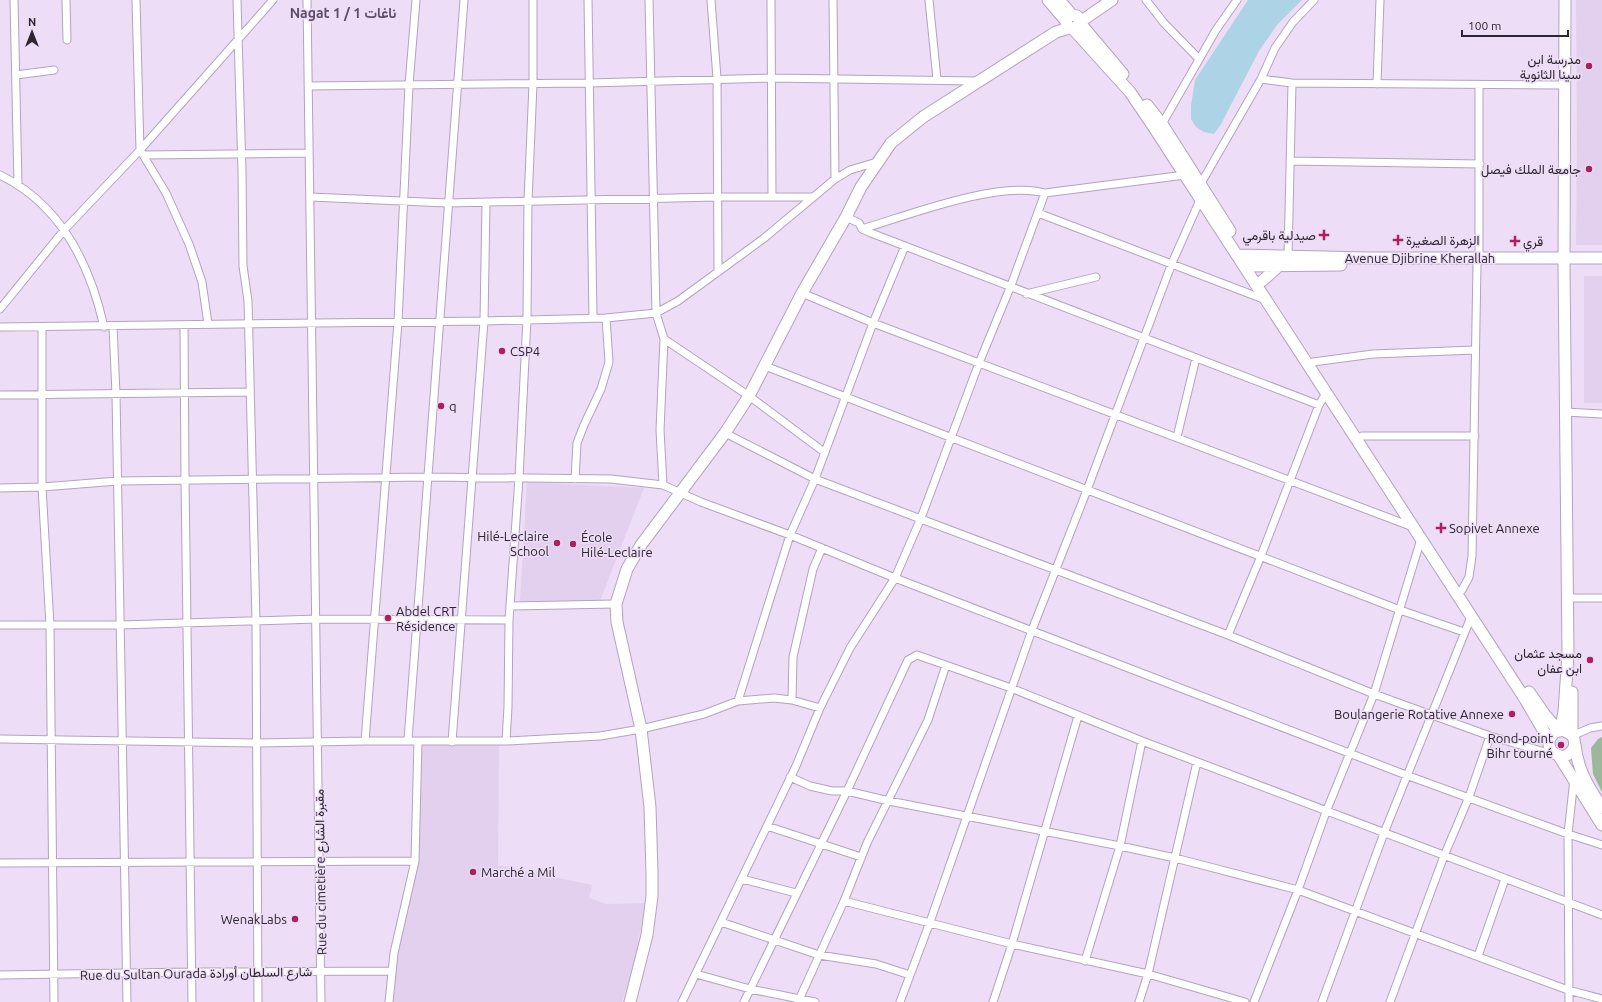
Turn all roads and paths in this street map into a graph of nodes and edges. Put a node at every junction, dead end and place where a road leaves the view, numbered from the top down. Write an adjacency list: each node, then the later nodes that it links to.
1 (14, 0): 29 (street)
2 (66, 0): 25 (street)
3 (136, 0): 47 (street)
4 (237, 0): 26 (street)
5 (273, 0): 26 (street)
6 (307, 0): 45 (street, Rue du cimetière مقبرة الشارع)
7 (416, 0): 41 (street)
8 (464, 0): 42 (street)
9 (533, 0): 39 (street)
10 (588, 0): 37 (street)
11 (649, 0): 35 (street)
12 (711, 0): 30 (street)
13 (771, 0): 31 (street)
14 (833, 0): 32 (street)
15 (929, 0): 33 (street)
16 (1048, 0): 24 (street)
17 (1059, 0): 24 (street)
18 (1112, 0): 24 (street)
19 (1146, 0): 27 (street)
20 (1237, 0): 27 (street)
21 (1314, 0): 34 (street)
22 (1380, 0): 40 (street)
23 (1565, 0): 44 (street)
24 (1073, 22): 36 (street); 46 (street); 54 (street)
25 (67, 40)
26 (238, 40): 47 (street); 49 (street)
27 (1199, 59): 46 (street)
28 (54, 70): 29 (street)
29 (16, 75): 56 (street)
30 (717, 78): 31 (street); 35 (street); 59 (street)
31 (771, 78): 32 (street); 60 (street)
32 (834, 78): 33 (street); 55 (street)
33 (937, 79): 36 (street)
34 (1261, 79): 38 (street); 57 (street)
35 (652, 80): 37 (street); 63 (street)
36 (976, 81): 51 (street)
37 (589, 83): 39 (street); 64 (street)
38 (1292, 83): 40 (street); 50 (street)
39 (533, 84): 42 (street); 66 (street)
40 (1377, 84): 43 (street)
41 (409, 85): 42 (street); 45 (street); 67 (street)
42 (457, 85): 69 (street)
43 (1479, 85): 44 (street); 52 (street)
44 (1565, 85): 79 (street)
45 (309, 86): 48 (street, Rue du cimetière مقبرة الشارع)
46 (1162, 124): 57 (street)
47 (142, 153): 49 (street); 72 (street); 100 (street)
48 (308, 153): 49 (street); 61 (street, Rue du cimetière مقبرة الشارع)
49 (242, 154): 101 (street)
50 (1290, 161): 52 (street); 75 (street)
51 (877, 162): 55 (street); 71 (street)
52 (1480, 164): 78 (street)
53 (0, 175): 56 (street)
54 (1185, 175): 58 (street); 65 (street)
55 (835, 179): 62 (street)
56 (18, 184): 72 (street)
57 (1200, 185): 77 (street)
58 (1045, 192): 70 (street); 73 (street)
59 (717, 196): 60 (street); 63 (street); 83 (street)
60 (772, 196): 62 (street)
61 (310, 197): 67 (street); 98 (street, Rue du cimetière مقبرة الشارع)
62 (813, 197): 83 (street)
63 (654, 198): 64 (street); 91 (street)
64 (590, 200): 66 (street); 92 (street)
65 (1200, 200): 77 (street); 80 (street)
66 (528, 201): 68 (street); 94 (street)
67 (404, 202): 69 (street); 97 (street)
68 (486, 202): 69 (street); 96 (street)
69 (448, 203): 95 (street)
70 (1038, 212): 80 (street); 86 (street)
71 (846, 217): 73 (street); 87 (street)
72 (65, 229): 90 (street); 105 (street)
73 (862, 229): 74 (street)
74 (905, 246): 86 (street); 99 (street)
75 (1288, 256): 77 (street, Avenue Djibrine Kherallah); 78 (street, Avenue Djibrine Kherallah)
76 (1602, 258): 79 (street, Avenue Djibrine Kherallah)
77 (1244, 260): 81 (street, Avenue Djibrine Kherallah); 85 (street); 89 (street)
78 (1478, 261): 79 (street, Avenue Djibrine Kherallah); 81 (street, Avenue Djibrine Kherallah); 109 (street)
79 (1564, 262): 82 (street, Avenue Djibrine Kherallah); 123 (street)
80 (1172, 263): 89 (street); 107 (street)
81 (1280, 265): 85 (street)
82 (1602, 265)
83 (718, 270): 91 (street)
84 (1096, 277): 88 (street)
85 (1262, 281): 111 (street)
86 (1010, 288): 88 (street); 112 (street)
87 (802, 293): 99 (street); 113 (street)
88 (1025, 294): 107 (street)
89 (1267, 301): 116 (street)
90 (0, 309)
91 (656, 313): 93 (street); 108 (street)
92 (593, 318): 93 (street); 94 (street)
93 (606, 318): 138 (street)
94 (527, 319): 96 (street); 137 (street)
95 (440, 321): 96 (street); 97 (street); 132 (street)
96 (484, 321): 133 (street)
97 (398, 322): 98 (street); 136 (street)
98 (312, 323): 101 (street); 135 (street, Rue du cimetière مقبرة الشارع)
99 (873, 323): 112 (street); 121 (street)
100 (208, 324): 101 (street); 103 (street)
101 (248, 324): 115 (street)
102 (113, 326): 103 (street); 105 (street); 118 (street)
103 (184, 326): 114 (street)
104 (0, 327): 106 (street)
105 (104, 327): 106 (street)
106 (42, 328): 117 (street)
107 (1143, 338): 110 (street); 125 (street)
108 (664, 339): 120 (street); 143 (street)
109 (1475, 350): 111 (street); 128 (street)
110 (1196, 358): 122 (street); 130 (street)
111 (1313, 362): 127 (street)
112 (979, 363): 125 (street); 129 (street)
113 (765, 366): 120 (street); 121 (street)
114 (185, 392): 115 (street); 118 (street); 140 (street)
115 (250, 392): 134 (street)
116 (1326, 393): 122 (street); 149 (street)
117 (42, 394): 118 (street); 119 (street); 144 (street)
118 (116, 394): 142 (street)
119 (0, 395)
120 (749, 396): 126 (street); 131 (street)
121 (845, 396): 129 (street); 131 (street)
122 (1319, 405): 141 (street)
123 (1565, 412): 124 (street); 157 (street)
124 (1602, 414)
125 (1116, 415): 130 (street); 146 (street)
126 (725, 433): 139 (street); 147 (street)
127 (1362, 436): 128 (street); 156 (street)
128 (1475, 436): 156 (street)
129 (951, 437): 146 (street); 148 (street)
130 (1177, 437): 141 (street)
131 (824, 452): 139 (street)
132 (428, 477): 133 (street); 136 (street); 168 (street)
133 (473, 477): 137 (street); 165 (street)
134 (252, 478): 135 (street); 140 (street); 167 (street)
135 (314, 478): 136 (street); 163 (street, Rue du cimetière مقبرة الشارع)
136 (386, 478): 164 (street)
137 (519, 478): 138 (street); 160 (street)
138 (575, 479): 143 (street)
139 (815, 479): 148 (street); 150 (street)
140 (185, 480): 142 (street); 169 (street)
141 (1291, 480): 149 (street); 153 (street)
142 (118, 481): 144 (street); 172 (street)
143 (663, 486): 147 (street)
144 (42, 487): 145 (street); 171 (street)
145 (0, 488)
146 (1087, 490): 153 (street); 154 (street)
147 (680, 493): 150 (street); 159 (street)
148 (921, 518): 154 (street); 155 (street)
149 (1413, 527): 151 (street)
150 (790, 535): 152 (street); 181 (street)
151 (1421, 539): 161 (street); 162 (street)
152 (822, 548): 155 (street); 180 (street)
153 (1261, 556): 161 (street); 175 (street)
154 (1056, 571): 173 (street); 175 (street)
155 (895, 578): 173 (street); 182 (street)
156 (1462, 590): 187 (street)
157 (1566, 598): 158 (street); 176 (street)
158 (1602, 598)
159 (616, 604): 160 (street); 186 (street)
160 (511, 606): 166 (street)
161 (1400, 610): 174 (street); 179 (street)
162 (1471, 617): 174 (street); 193 (street)
163 (317, 619): 164 (street); 167 (street); 200 (street, Rue du cimetière مقبرة الشارع)
164 (374, 620): 168 (street); 196 (street)
165 (462, 620): 166 (street); 168 (street); 201 (street)
166 (509, 620): 198 (street)
167 (256, 621): 169 (street); 202 (street)
168 (417, 621): 192 (street)
169 (187, 624): 172 (street); 195 (street)
170 (0, 625): 171 (street)
171 (50, 625): 172 (street); 191 (street)
172 (120, 625): 194 (street)
173 (1032, 630): 178 (street); 203 (street)
174 (1464, 632): 183 (street)
175 (1228, 635): 179 (street)
176 (1568, 654): 187 (street); 189 (street)
177 (946, 665): 178 (street); 209 (street); 211 (street)
178 (1011, 688): 184 (street); 214 (street)
179 (1374, 694): 183 (street); 203 (street)
180 (792, 700): 181 (street); 182 (street)
181 (738, 701): 186 (street)
182 (820, 708): 207 (street)
183 (1432, 714): 188 (street); 206 (street)
184 (1078, 716): 199 (street); 217 (street)
185 (1602, 726): 189 (street)
186 (641, 729): 198 (street); 269 (street)
187 (1559, 731): 189 (street); 193 (street)
188 (1490, 736): 204 (street); 210 (street)
189 (1573, 738): 204 (street); 212 (street)
190 (0, 739): 191 (street)
191 (50, 739): 194 (street); 232 (street)
192 (408, 740): 196 (street); 197 (street)
193 (1549, 740): 204 (street)
194 (122, 741): 195 (street); 231 (street)
195 (188, 741): 202 (street); 227 (street)
196 (365, 741): 200 (street)
197 (418, 741): 201 (street); 226 (street)
198 (506, 741): 201 (street)
199 (1142, 741): 205 (street); 222 (street)
200 (318, 742): 202 (street); 229 (street, Rue du cimetière مقبرة الشارع)
201 (452, 742)
202 (258, 743): 228 (street)
203 (1350, 752): 206 (street); 213 (street)
204 (1557, 756): 208 (street)
205 (1197, 762): 213 (street); 225 (street)
206 (1406, 775): 210 (street); 218 (street)
207 (790, 777): 209 (street); 216 (street)
208 (1574, 779): 215 (street); 219 (street)
209 (847, 791): 211 (street); 220 (street)
210 (1469, 797): 219 (street); 223 (street)
211 (889, 801): 214 (street); 224 (street)
212 (1602, 808)
213 (1326, 812): 218 (street); 235 (street)
214 (966, 817): 217 (street); 242 (street)
215 (1602, 825)
216 (767, 826): 220 (street); 233 (street)
217 (1044, 831): 222 (street); 245 (street)
218 (1384, 833): 223 (street); 239 (street)
219 (1568, 834): 221 (street); 238 (street)
220 (820, 844): 224 (street); 236 (street)
221 (1602, 845)
222 (1120, 846): 225 (street); 248 (street)
223 (1444, 856): 234 (street); 243 (street)
224 (861, 857): 237 (street)
225 (1175, 858): 235 (street); 256 (street)
226 (415, 861): 229 (street); 250 (street)
227 (190, 862): 228 (street); 231 (street); 251 (street)
228 (257, 862): 229 (street); 249 (street)
229 (319, 862): 252 (street, Rue du cimetière مقبرة الشارع)
230 (0, 863): 232 (street)
231 (124, 863): 232 (street); 254 (street)
232 (52, 864): 253 (street)
233 (742, 879): 236 (street); 241 (street)
234 (1505, 879): 238 (street); 247 (street)
235 (1298, 890): 239 (street); 277 (street)
236 (796, 893): 244 (street)
237 (844, 901): 242 (street); 246 (street)
238 (1567, 902): 240 (street); 260 (street)
239 (1356, 913): 243 (street); 278 (street)
240 (1602, 915)
241 (721, 922): 244 (street); 255 (street)
242 (930, 922): 245 (street); 258 (street)
243 (1417, 934): 247 (street); 279 (street)
244 (774, 940): 246 (street); 259 (street)
245 (1012, 944): 248 (street); 274 (street)
246 (819, 955): 258 (street); 262 (street)
247 (1478, 956): 260 (street)
248 (1085, 961): 256 (street)
249 (258, 971): 251 (street, Rue du Sultan Ourada شارع السلطان أورادة); 252 (street, Rue du Sultan Ourada شارع السلطان أورادة); 266 (street)
250 (392, 971): 252 (street, Rue du Sultan Ourada شارع السلطان أورادة); 268 (street)
251 (192, 972): 254 (street, Rue du Sultan Ourada شارع السلطان أورادة); 265 (street)
252 (321, 972): 267 (street, Rue du cimetière مقبرة الشارع)
253 (54, 974): 254 (street, Rue du Sultan Ourada شارع السلطان أورادة); 257 (street, Rue du Sultan Ourada شارع السلطان أورادة); 263 (street)
254 (127, 974): 264 (street)
255 (696, 974): 259 (street); 270 (street)
256 (1148, 974): 275 (street); 276 (street)
257 (0, 975)
258 (910, 975): 273 (street)
259 (750, 989): 262 (street); 271 (street)
260 (1568, 990): 261 (street); 280 (street)
261 (1602, 998)
262 (799, 1000): 272 (street)
263 (54, 1002)
264 (127, 1002)
265 (192, 1002)
266 (258, 1002)
267 (321, 1002)
268 (389, 1002)
269 (630, 1002)
270 (682, 1002)
271 (744, 1002)
272 (814, 1002)
273 (900, 1002)
274 (993, 1002)
275 (1139, 1002)
276 (1245, 1002)
277 (1254, 1002)
278 (1322, 1002)
279 (1390, 1002)
280 (1568, 1002)

